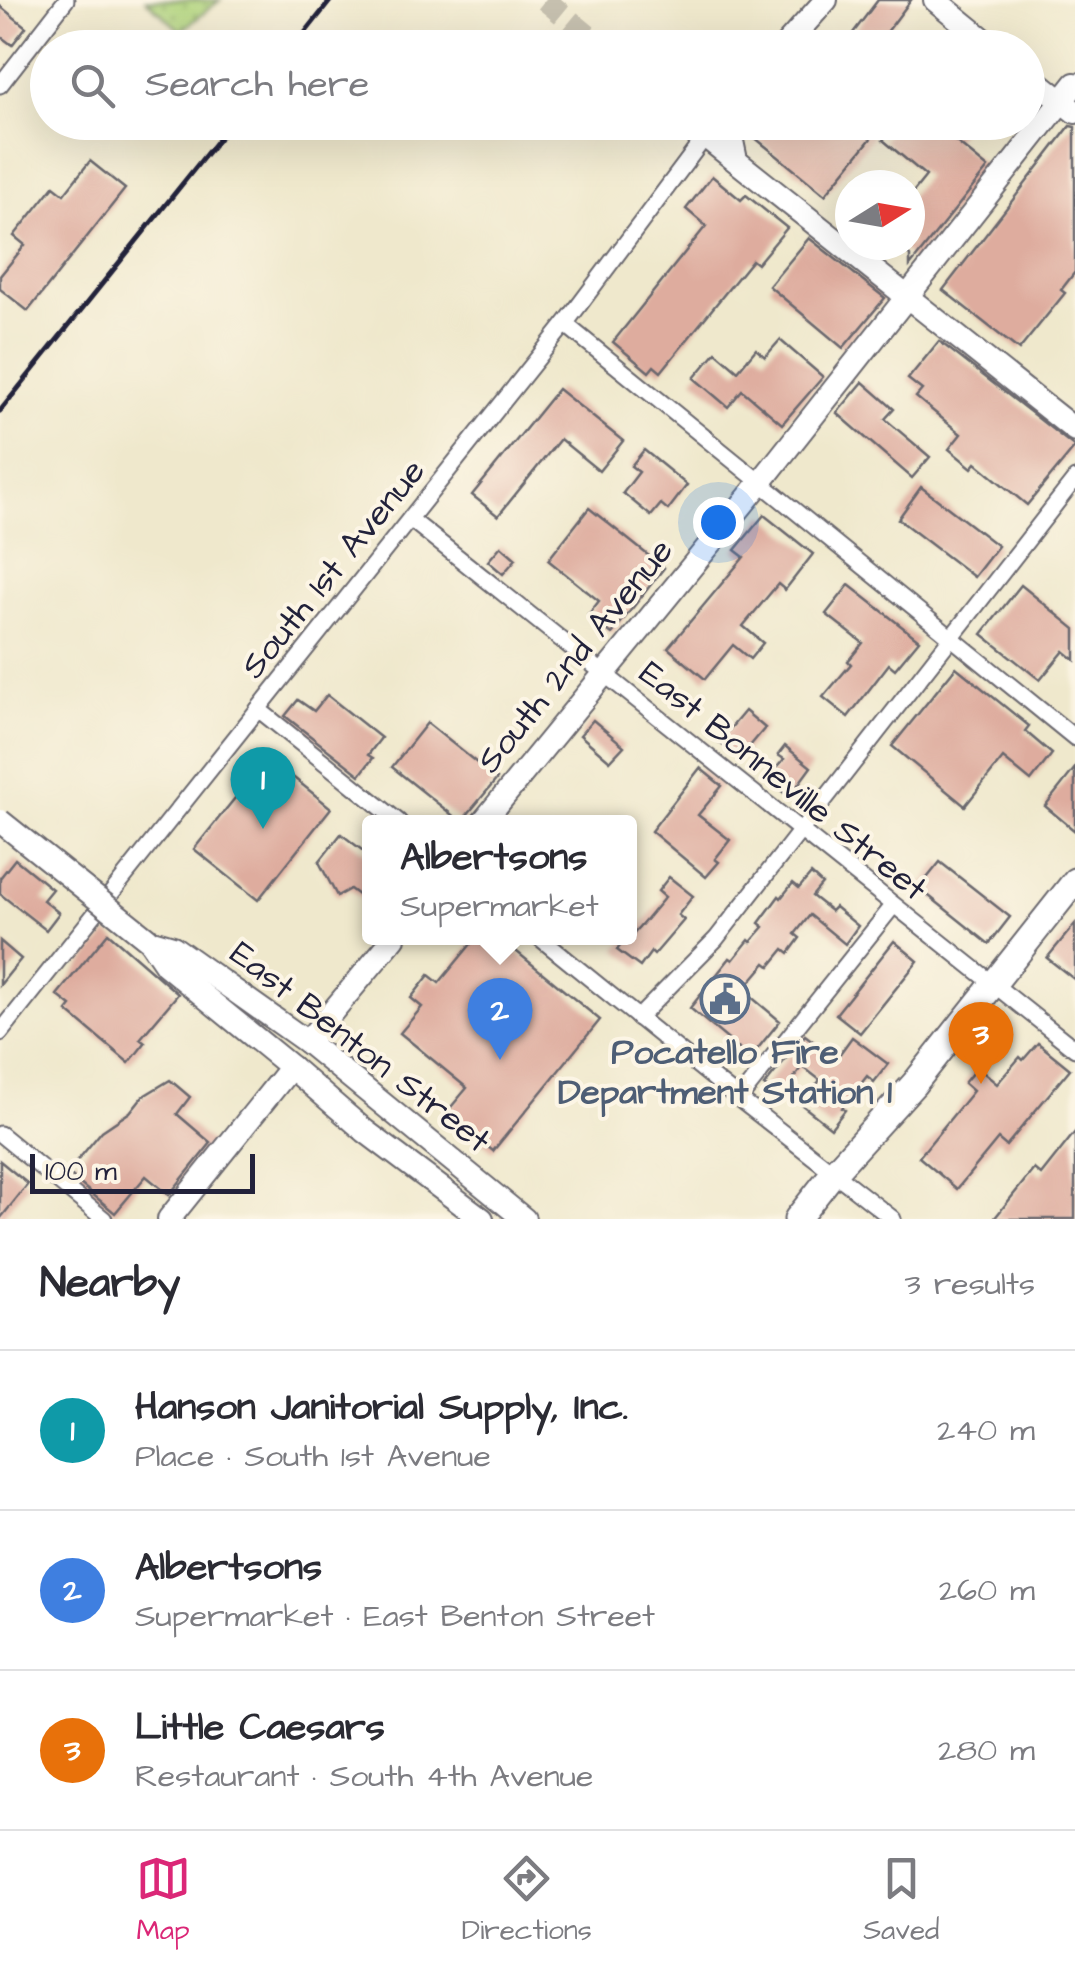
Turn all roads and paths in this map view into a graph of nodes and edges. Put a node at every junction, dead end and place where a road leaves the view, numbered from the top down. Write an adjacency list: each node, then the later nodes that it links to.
1 (66, 0): 4 (street)
2 (826, 0): 5 (street)
3 (935, 0): 6 (street)
4 (42, 30)
5 (799, 30)
6 (972, 30)
7 (30, 46): 8 (street)
8 (0, 84)
9 (1045, 84): 10 (street)
10 (1070, 99): 11 (street, South 2nd Avenue)
11 (1045, 129)
12 (691, 140): 18 (street, South 1st Avenue)
13 (711, 140): 16 (street)
14 (732, 140): 16 (street)
15 (1036, 140): 17 (street, South 2nd Avenue)
16 (736, 160): 17 (street)
17 (907, 296): 19 (street); 21 (street, South 2nd Avenue)
18 (565, 324): 21 (street); 22 (street, South 1st Avenue)
19 (1075, 430)
20 (1075, 478): 23 (street)
21 (760, 483): 23 (street); 24 (street, South 2nd Avenue)
22 (410, 519): 24 (street, East Bonneville Street); 25 (street, South 1st Avenue)
23 (951, 638): 26 (street); 30 (street)
24 (603, 673): 28 (street, South 2nd Avenue); 30 (street, East Bonneville Street)
25 (258, 709): 27 (street); 39 (street, South 1st Avenue)
26 (1075, 738)
27 (389, 815)
28 (489, 815)
29 (0, 821): 33 (street, East Benton Street, bridge)
30 (801, 831): 32 (street, East Bonneville Street); 38 (street)
31 (1075, 881): 36 (main road)
32 (893, 906): 36 (street, East Bonneville Street); 44 (street)
33 (150, 940): 37 (street, East Benton Street); 40 (street, East Benton Street)
34 (388, 945): 40 (street)
35 (549, 945): 38 (street)
36 (993, 984): 41 (street, East Bonneville Street); 46 (main road)
37 (231, 1018): 40 (street); 42 (street, East Benton Street)
38 (638, 1018): 44 (street)
39 (0, 1033)
40 (307, 1042): 43 (street, East Benton Street)
41 (1075, 1049)
42 (292, 1067): 43 (street); 49 (street); 50 (street, East Benton Street)
43 (374, 1096): 47 (street, East Benton Street)
44 (739, 1099): 46 (street)
45 (0, 1134): 48 (street)
46 (834, 1172): 52 (main road); 53 (street)
47 (496, 1196): 50 (street); 51 (street, East Benton Street)
48 (104, 1219)
49 (169, 1219)
50 (483, 1219)
51 (524, 1219)
52 (797, 1219)
53 (892, 1219)

